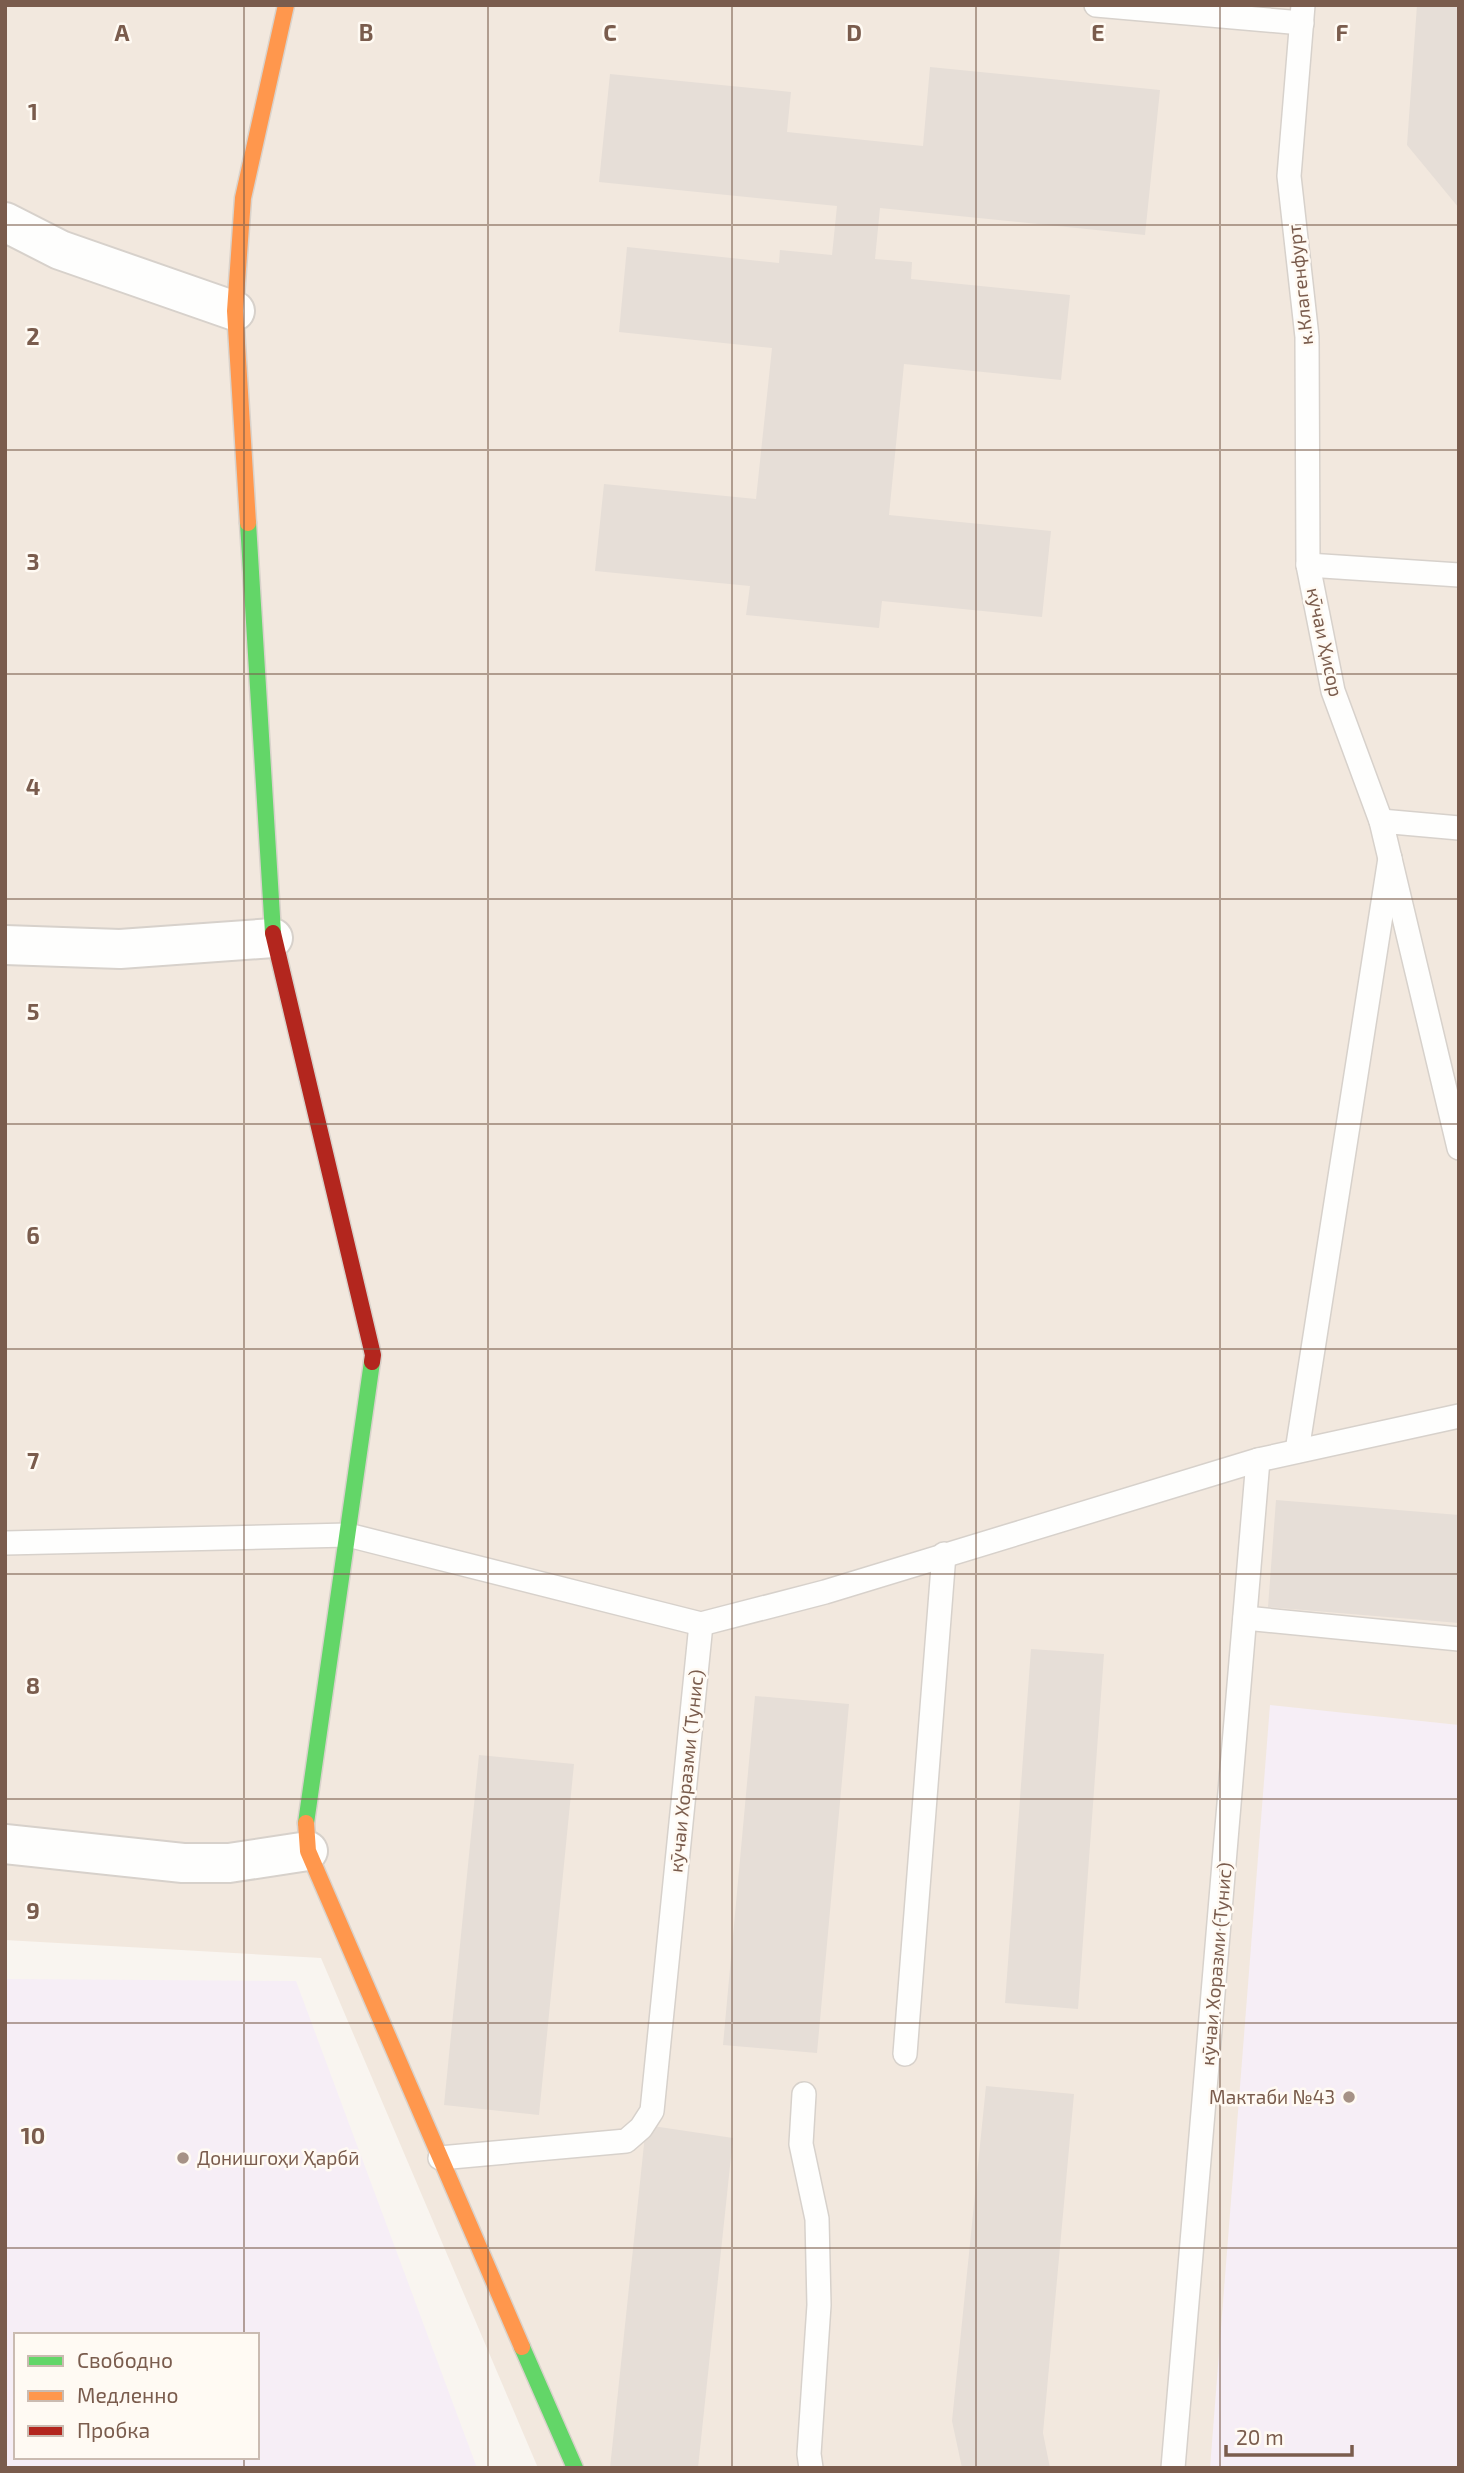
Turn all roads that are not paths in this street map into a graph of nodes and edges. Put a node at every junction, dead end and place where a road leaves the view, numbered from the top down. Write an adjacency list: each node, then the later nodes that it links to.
1 (286, 5): 5 (street)
2 (1096, 5): 3 (lane)
3 (1302, 14): 6 (lane, к.Клагенфурт)
4 (5, 222): 5 (street)
5 (235, 312): 11 (street)
6 (1308, 565): 7 (lane, кӯчаи Ҳисор); 8 (lane, кӯчаи Ҳисор)
7 (1459, 575)
8 (1381, 821): 9 (lane); 10 (lane, кӯчаи Ҳисор)
9 (1459, 828)
10 (1390, 858): 13 (lane, кӯчаи Ҳисор); 15 (lane)
11 (273, 938): 12 (street); 17 (street)
12 (5, 945)
13 (1459, 1148)
14 (1459, 1416): 15 (lane)
15 (1297, 1451): 16 (lane)
16 (1258, 1460): 19 (lane); 20 (lane, кӯчаи Хоразми (Тунис))
17 (348, 1535): 18 (lane); 21 (lane); 24 (street)
18 (5, 1544)
19 (944, 1554): 21 (lane); 25 (lane)
20 (1245, 1618): 22 (lane); 30 (lane, кӯчаи Хоразми (Тунис))
21 (701, 1624): 27 (lane, кӯчаи Хоразми (Тунис))
22 (1459, 1639)
23 (5, 1844): 24 (street)
24 (308, 1851): 27 (street)
25 (905, 2054)
26 (804, 2094): 29 (lane)
27 (440, 2158): 28 (street)
28 (575, 2468)
29 (811, 2468)
30 (1173, 2468)

